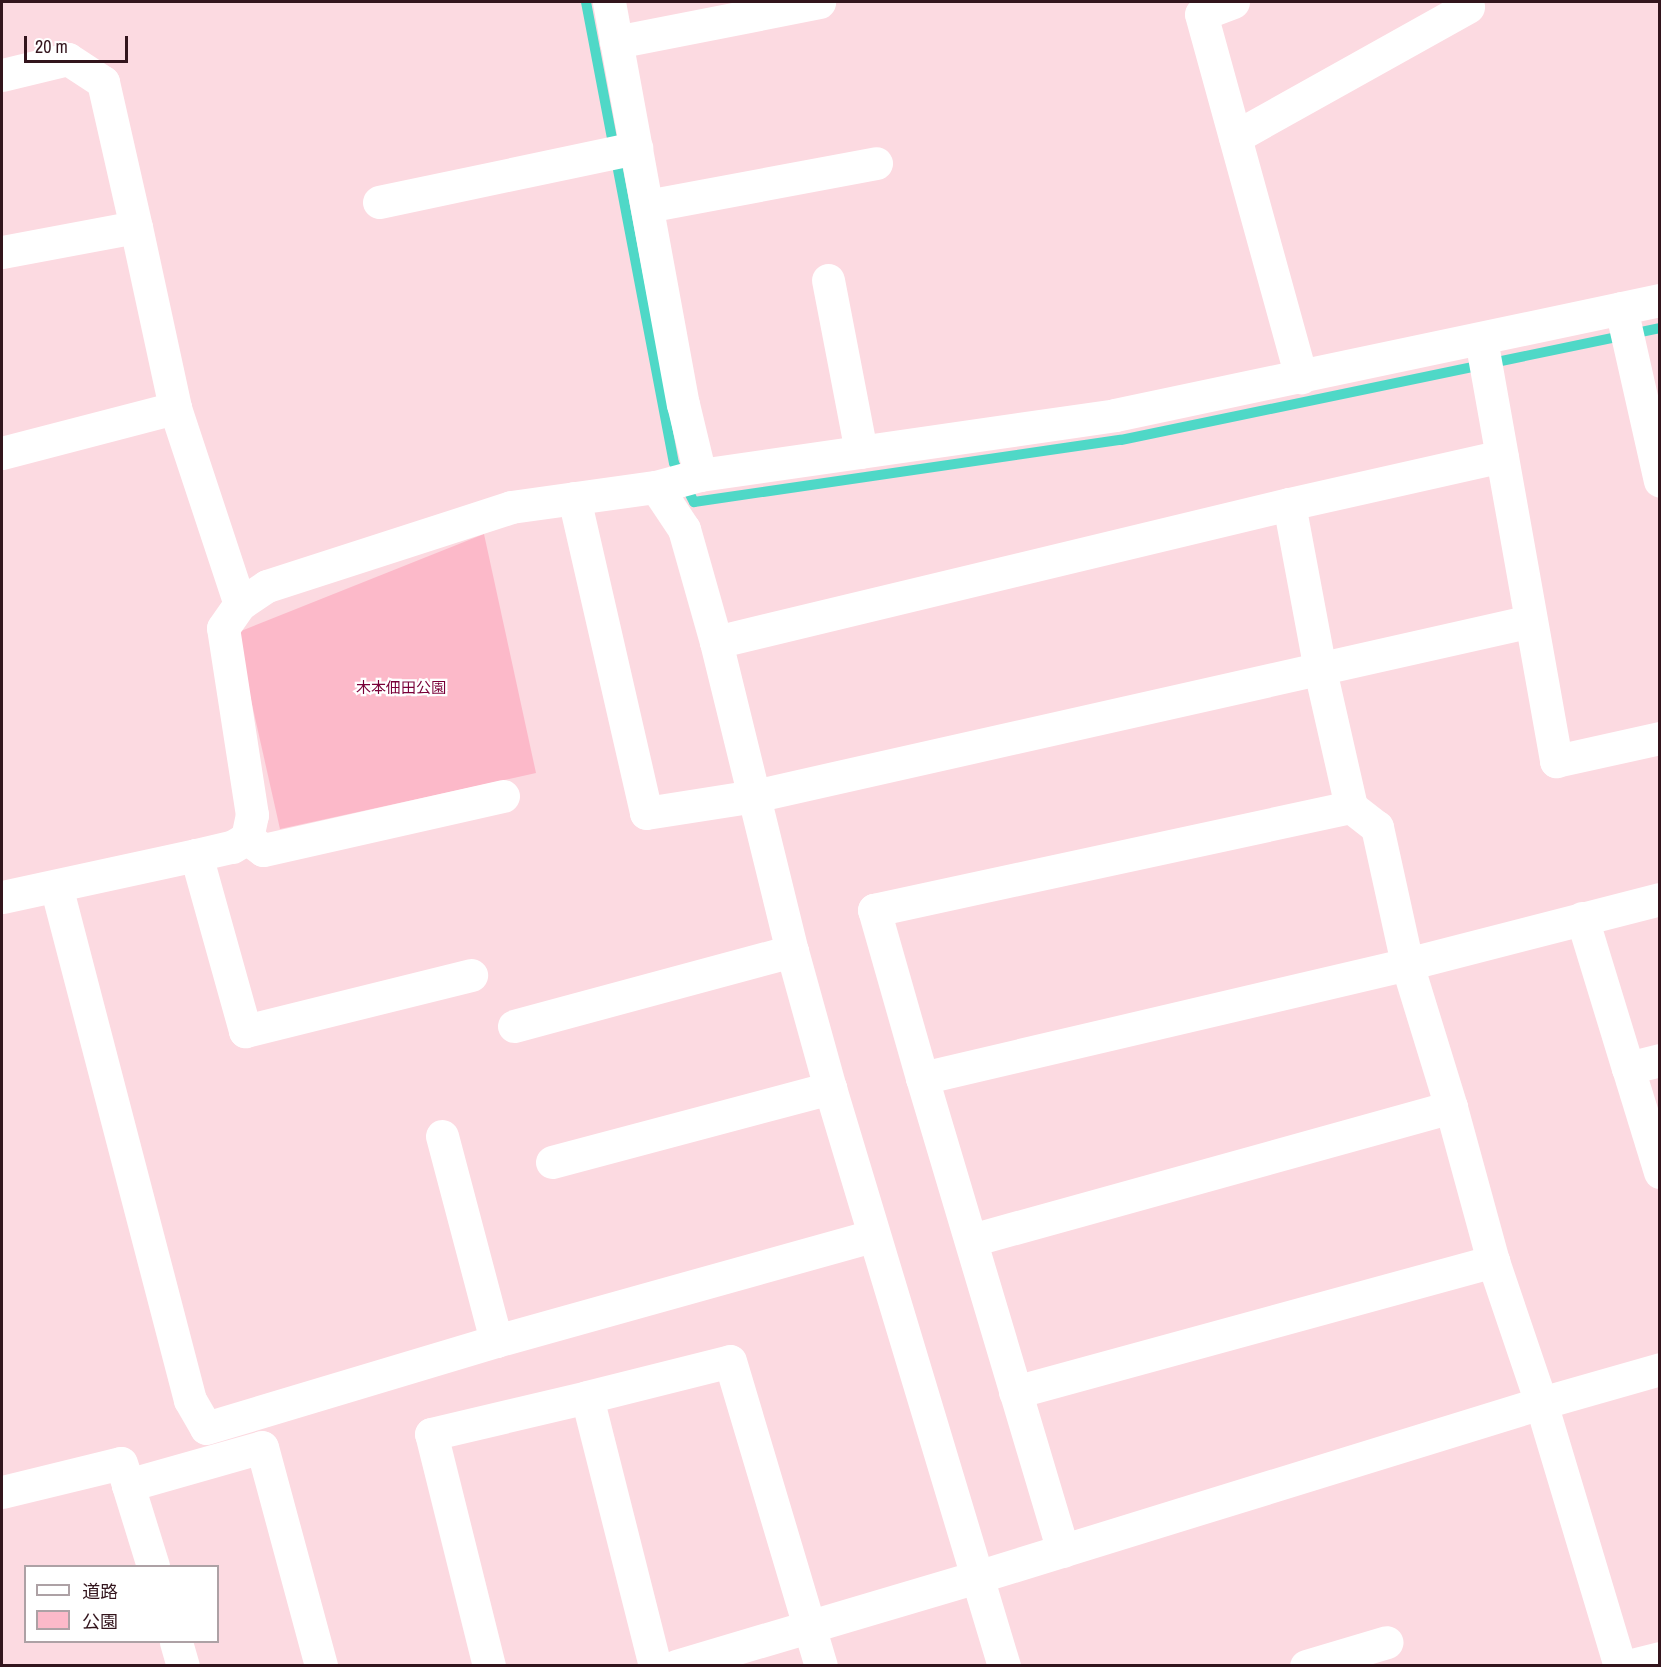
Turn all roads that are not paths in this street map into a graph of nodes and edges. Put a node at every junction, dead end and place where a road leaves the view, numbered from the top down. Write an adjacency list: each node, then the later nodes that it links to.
1 (609, 2): 6 (street)
2 (819, 2): 6 (street)
3 (1233, 2): 5 (street)
4 (1468, 7): 8 (street)
5 (1199, 8): 8 (street)
6 (616, 42): 9 (street)
7 (2, 75): 13 (street)
8 (1235, 137): 19 (street)
9 (616, 152): 11 (street); 12 (street)
10 (876, 163): 12 (street)
11 (379, 202)
12 (647, 206): 24 (street)
13 (136, 226): 14 (street); 20 (street)
14 (2, 252)
15 (828, 280): 21 (street)
16 (1659, 300): 17 (street)
17 (1623, 315): 18 (street); 25 (street)
18 (1482, 345): 19 (street); 23 (street)
19 (1301, 377): 21 (street)
20 (175, 408): 22 (street); 28 (street)
21 (861, 452): 24 (street)
22 (2, 453)
23 (1502, 456): 27 (street); 29 (street)
24 (678, 481): 26 (street); 30 (street)
25 (1659, 481)
26 (574, 498): 28 (street); 34 (street)
27 (1289, 504): 30 (street); 31 (street)
28 (240, 604): 36 (street)
29 (1531, 621): 31 (street); 32 (street)
30 (716, 642): 34 (street)
31 (1320, 670): 34 (street); 35 (street)
32 (1659, 738)
33 (503, 796): 36 (street)
34 (754, 796): 42 (street)
35 (1351, 807): 43 (street); 48 (street)
36 (247, 838): 37 (street)
37 (196, 855): 38 (street); 44 (street)
38 (56, 886): 39 (street); 57 (street)
39 (2, 897)
40 (1659, 899): 41 (street)
41 (1582, 918): 43 (street); 47 (street)
42 (792, 951): 45 (street); 49 (street)
43 (1407, 964): 48 (street); 50 (street)
44 (471, 975)
45 (514, 1026)
46 (1659, 1060): 47 (street)
47 (1628, 1068): 53 (street)
48 (922, 1078): 55 (street)
49 (830, 1088): 52 (street); 54 (street)
50 (1451, 1107): 55 (street); 56 (street)
51 (442, 1136): 57 (street)
52 (552, 1162)
53 (1659, 1172)
54 (873, 1236): 57 (street); 66 (street)
55 (971, 1240): 59 (street)
56 (1493, 1260): 59 (street); 61 (street)
57 (496, 1341)
58 (1659, 1369): 61 (street)
59 (1015, 1392): 64 (street)
60 (587, 1397): 67 (street); 73 (street); 74 (street)
61 (1541, 1403): 64 (street); 79 (street)
62 (128, 1485): 63 (street); 65 (street); 72 (street)
63 (2, 1492)
64 (1063, 1551): 66 (street)
65 (153, 1565)
66 (977, 1577): 67 (street); 77 (street)
67 (812, 1626): 75 (street); 76 (street)
68 (1387, 1642): 78 (street)
69 (177, 1643): 71 (street)
70 (1659, 1658): 80 (street)
71 (183, 1665)
72 (321, 1665)
73 (489, 1665)
74 (655, 1665)
75 (676, 1665)
76 (821, 1665)
77 (1004, 1665)
78 (1306, 1665)
79 (1620, 1665)
80 (1628, 1665)

